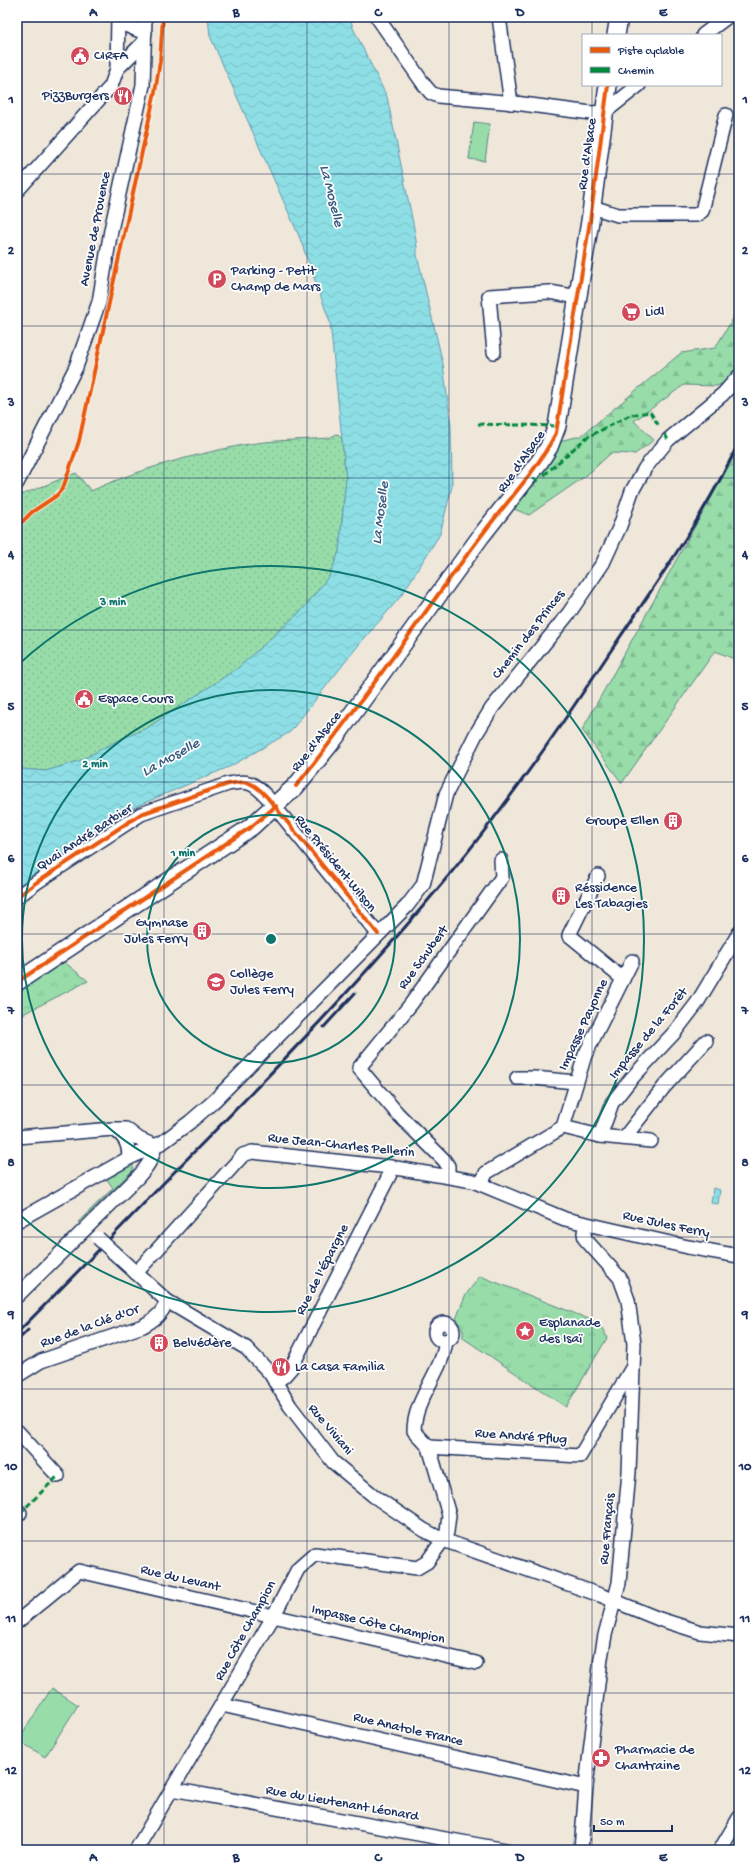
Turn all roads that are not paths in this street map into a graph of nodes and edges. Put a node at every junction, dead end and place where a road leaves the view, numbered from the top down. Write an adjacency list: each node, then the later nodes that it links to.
1 (145, 17): 9 (street, Avenue de Provence)
2 (377, 17): 13 (street)
3 (500, 17): 13 (street)
4 (618, 17): 7 (main road)
5 (727, 17): 8 (street)
6 (118, 20): 9 (street); 10 (street)
7 (616, 34)
8 (704, 34)
9 (145, 37): 10 (street); 21 (street, Avenue de Provence)
10 (117, 69): 16 (street)
11 (608, 86): 14 (main road, Rue d'Alsace)
12 (637, 86): 14 (street)
13 (511, 103): 14 (street)
14 (605, 112): 17 (main road, Rue d'Alsace)
15 (726, 115): 17 (street)
16 (17, 190)
17 (592, 207): 18 (main road, Rue d'Alsace)
18 (578, 297): 19 (street); 22 (main road, Rue d'Alsace)
19 (494, 352)
20 (739, 376): 27 (street, Chemin des Princes)
21 (17, 483)
22 (276, 806): 25 (street, Quai André Barbier); 27 (street, Rue Président Wilson); 30 (main road, Rue d'Alsace)
23 (501, 860): 41 (street, Rue Schubert)
24 (598, 876): 29 (street, Impasse Payonne)
25 (17, 897)
26 (739, 933): 36 (street, Impasse de la Forêt)
27 (378, 934): 40 (street, Chemin des Princes)
28 (632, 961): 29 (street, Impasse Payonne)
29 (622, 979): 33 (street, Impasse Payonne)
30 (17, 982)
31 (706, 1041): 38 (street)
32 (517, 1078): 33 (street)
33 (575, 1082): 34 (street, Impasse Payonne)
34 (563, 1127): 36 (street); 47 (street)
35 (113, 1129): 37 (street); 40 (street); 42 (street)
36 (600, 1136): 38 (street)
37 (17, 1137)
38 (624, 1138): 39 (street)
39 (650, 1141)
40 (155, 1146): 42 (street, Chemin des Princes); 46 (street)
41 (439, 1154): 44 (street); 45 (street)
42 (129, 1158): 46 (street); 48 (street, Chemin des Princes)
43 (390, 1167): 44 (street, Rue Jean-Charles Pellerin); 52 (street, Rue Jean-Charles Pellerin); 58 (street, Rue de l'Épargne)
44 (435, 1173): 45 (street, Rue Jean-Charles Pellerin)
45 (448, 1175): 47 (street, Rue Jean-Charles Pellerin)
46 (138, 1177): 50 (street)
47 (482, 1183): 49 (street, Rue Jean-Charles Pellerin)
48 (17, 1221)
49 (586, 1224): 51 (street, Rue Jules Ferry); 56 (street, Rue Français)
50 (86, 1227): 52 (street, Rue Viviani, bridge); 53 (street)
51 (739, 1256)
52 (136, 1273): 54 (street, Rue Viviani)
53 (17, 1296)
54 (167, 1301): 57 (street, Rue de la Clé d'Or); 58 (street, Rue Viviani)
55 (446, 1341): 60 (street)
56 (633, 1367): 60 (street, Rue André Pflug); 65 (street, Rue Français)
57 (17, 1376)
58 (275, 1382): 64 (street, Rue Viviani)
59 (17, 1430): 61 (street)
60 (429, 1447): 64 (street)
61 (58, 1476)
62 (17, 1510): 63 (street)
63 (17, 1515)
64 (443, 1540): 65 (street, Rue Viviani); 66 (street, Rue Côte Champion)
65 (614, 1600): 68 (street, Rue Viviani); 71 (street, Rue Français)
66 (273, 1617): 67 (street, Rue du Levant); 69 (street, Impasse Côte Champion); 70 (street, Rue Côte Champion)
67 (17, 1622)
68 (739, 1636)
69 (476, 1663)
70 (222, 1705): 71 (street, Rue Anatole France); 72 (street, Rue Côte Champion)
71 (586, 1787): 76 (street, Rue Français)
72 (172, 1789): 74 (street, Rue Côte Champion); 75 (street, Rue du Lieutenant Léonard)
73 (739, 1818): 77 (street)
74 (136, 1850)
75 (506, 1850)
76 (581, 1850)
77 (720, 1850)

